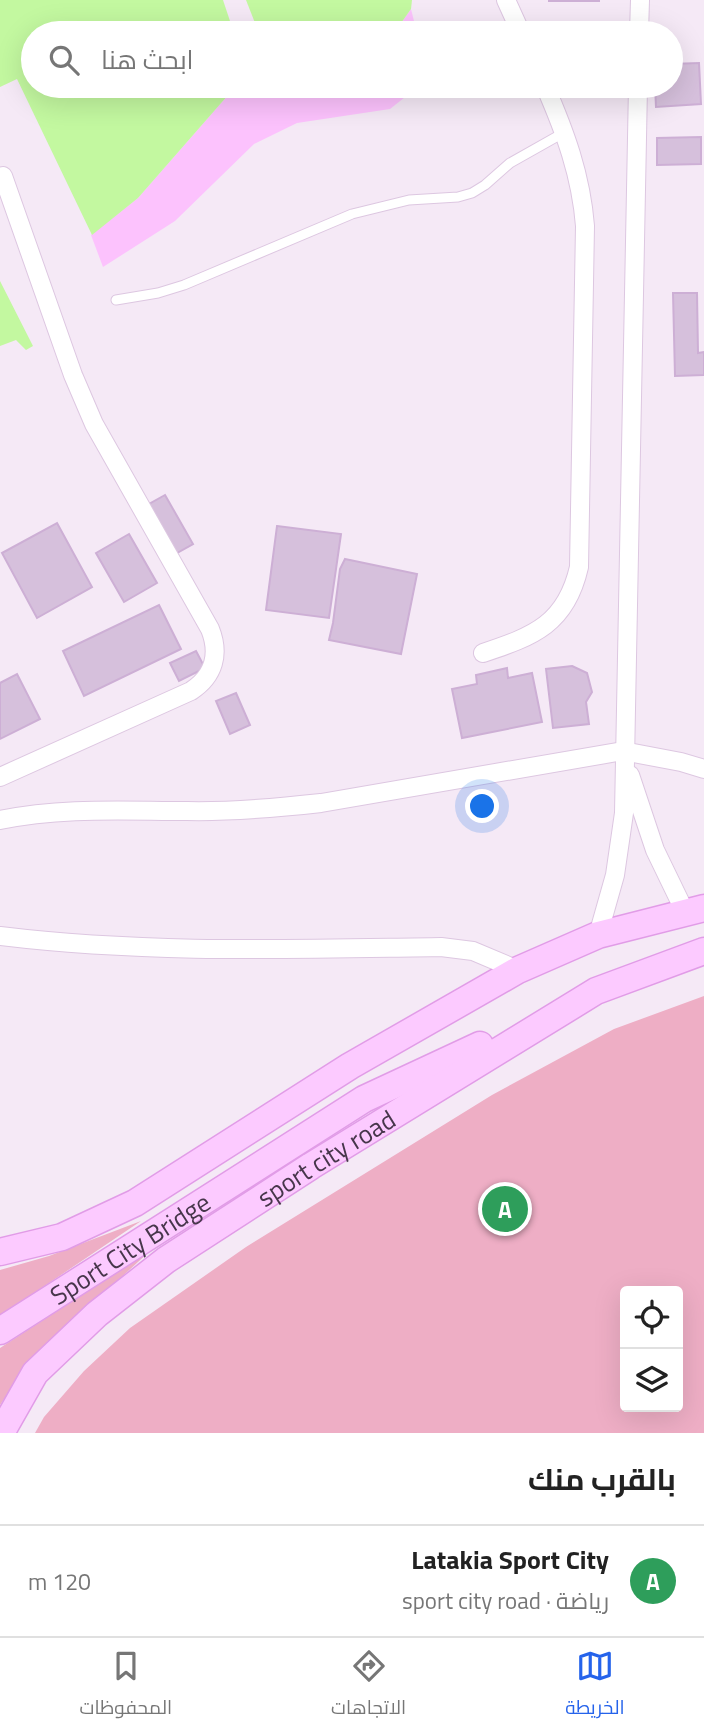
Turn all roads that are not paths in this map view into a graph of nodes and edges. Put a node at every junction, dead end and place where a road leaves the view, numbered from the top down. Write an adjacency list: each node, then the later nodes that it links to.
1 (506, 0): 3 (street)
2 (640, 0): 4 (street)
3 (516, 21)
4 (639, 21)
5 (550, 98): 7 (street)
6 (638, 98): 11 (street)
7 (565, 132): 9 (lane); 10 (street)
8 (4, 176): 13 (street)
9 (116, 300)
10 (483, 653)
11 (624, 751): 12 (street); 14 (street); 15 (street); 16 (street)
12 (704, 769)
13 (0, 777)
14 (0, 820)
15 (694, 910): 16 (main road)
16 (598, 935): 19 (main road)
17 (0, 936): 19 (street)
18 (704, 951): 20 (main road, sport city road)
19 (519, 970): 21 (main road)
20 (596, 991): 22 (main road, Sport City Bridge); 23 (main road, sport city road)
21 (0, 1252)
22 (0, 1331)
23 (1, 1433)

